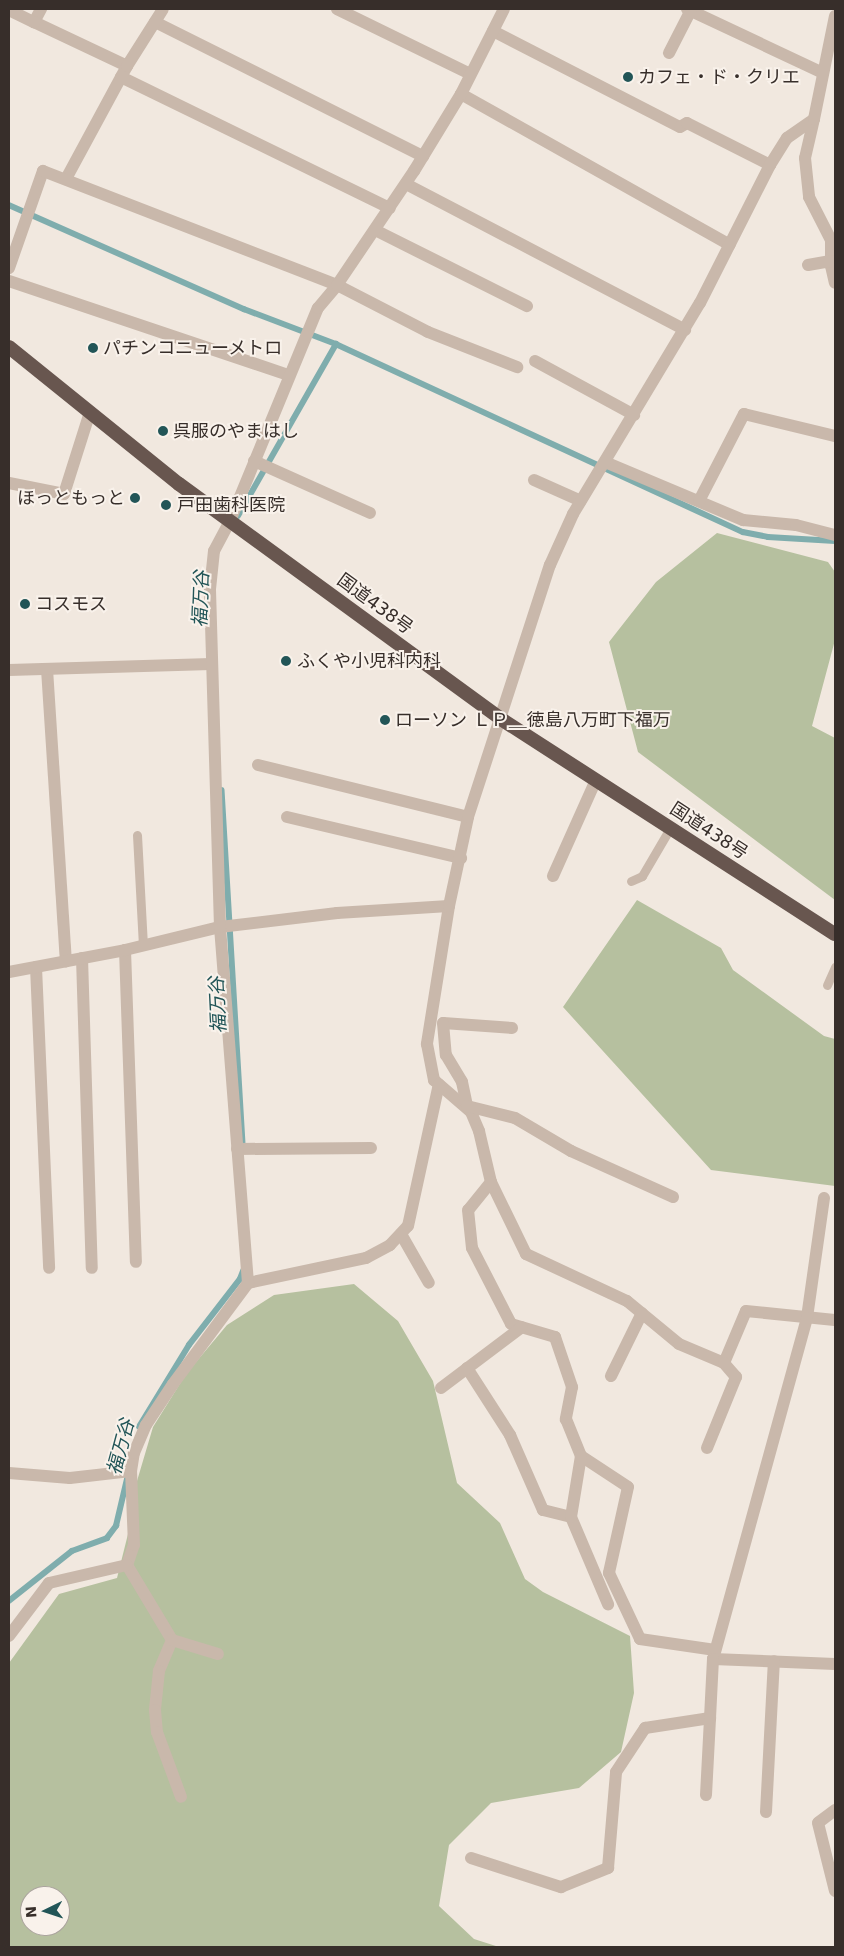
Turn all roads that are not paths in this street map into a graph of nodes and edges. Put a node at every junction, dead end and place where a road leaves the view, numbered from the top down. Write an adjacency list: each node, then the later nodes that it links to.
1 (42, 9): 8 (street)
2 (163, 9): 9 (street)
3 (337, 9): 14 (street)
4 (504, 9): 10 (street)
5 (689, 9): 11 (street); 13 (street)
6 (9, 10): 8 (street)
7 (835, 16): 13 (street)
8 (34, 22): 12 (street)
9 (154, 22): 12 (street); 17 (street)
10 (492, 31): 14 (street); 18 (street)
11 (669, 54)
12 (124, 71): 19 (street); 21 (street)
13 (828, 71): 16 (street)
14 (470, 74): 15 (street)
15 (461, 94): 17 (street); 25 (street)
16 (814, 120): 18 (street); 23 (street)
17 (422, 156): 20 (street)
18 (770, 166): 25 (street)
19 (67, 177): 24 (street); 31 (street)
20 (406, 184): 21 (street); 33 (street)
21 (390, 208): 22 (street)
22 (375, 230): 31 (street); 32 (street)
23 (833, 244): 26 (street)
24 (12, 245): 28 (street)
25 (730, 245): 33 (street)
26 (831, 262): 27 (street); 30 (street)
27 (808, 265)
28 (9, 268)
29 (9, 281): 37 (street)
30 (835, 282)
31 (337, 285): 36 (street); 37 (street)
32 (527, 306)
33 (685, 330): 39 (street)
34 (9, 347): 38 (highway, 国道438号)
35 (535, 361): 39 (street)
36 (517, 367)
37 (289, 376): 41 (street)
38 (90, 412): 44 (street); 48 (highway, 国道438号)
39 (634, 415): 42 (street)
40 (835, 436): 46 (street)
41 (254, 461): 47 (street); 48 (street)
42 (605, 462): 45 (street); 46 (street)
43 (534, 480): 45 (street)
44 (9, 483)
45 (581, 501): 53 (street)
46 (699, 501): 49 (street)
47 (370, 514)
48 (230, 521): 50 (street); 53 (highway, 国道438号)
49 (835, 535)
50 (211, 664): 51 (street); 64 (street)
51 (47, 669): 52 (street); 69 (street)
52 (9, 670)
53 (501, 719): 55 (highway, 国道438号); 57 (street)
54 (258, 765): 57 (street)
55 (596, 780): 58 (highway, 国道438号); 61 (street)
56 (287, 817): 60 (street)
57 (468, 817): 60 (street)
58 (670, 828): 62 (lane); 65 (highway, 国道438号)
59 (138, 835): 66 (lane)
60 (461, 858): 63 (street)
61 (552, 876)
62 (631, 881)
63 (449, 906): 64 (street); 75 (street)
64 (220, 927): 66 (street); 78 (street)
65 (835, 934)
66 (143, 946): 67 (street)
67 (125, 950): 68 (street); 83 (street)
68 (82, 958): 69 (street); 85 (street)
69 (66, 961): 70 (street)
70 (36, 966): 72 (street); 84 (street)
71 (835, 967): 73 (lane)
72 (9, 972)
73 (827, 985)
74 (512, 1028): 76 (street)
75 (438, 1084): 76 (street); 82 (street)
76 (467, 1106): 79 (street); 80 (street)
77 (371, 1148): 78 (street)
78 (237, 1149): 86 (street)
79 (491, 1182): 88 (street); 91 (street)
80 (673, 1196)
81 (824, 1198): 89 (street)
82 (401, 1234): 86 (street); 87 (street)
83 (136, 1262)
84 (48, 1268)
85 (92, 1268)
86 (248, 1283): 98 (street)
87 (429, 1283)
88 (642, 1314): 92 (street); 94 (street)
89 (807, 1318): 90 (street); 92 (street); 106 (street)
90 (835, 1320)
91 (522, 1327): 93 (street); 97 (street)
92 (724, 1363): 96 (street)
93 (467, 1368): 95 (street); 100 (street)
94 (611, 1376)
95 (441, 1388)
96 (707, 1448)
97 (581, 1456): 100 (street); 106 (street)
98 (131, 1471): 99 (street); 101 (street)
99 (9, 1473)
100 (570, 1517): 102 (street)
101 (127, 1564): 103 (street); 104 (street)
102 (608, 1604)
103 (9, 1636)
104 (172, 1640): 105 (street); 111 (street)
105 (218, 1654)
106 (714, 1655): 107 (street); 109 (street)
107 (774, 1661): 108 (street); 113 (street)
108 (835, 1664)
109 (710, 1718): 110 (street); 114 (street)
110 (706, 1794)
111 (182, 1796)
112 (835, 1810): 115 (street)
113 (766, 1812)
114 (471, 1858)
115 (833, 1873): 116 (street)
116 (835, 1891)

